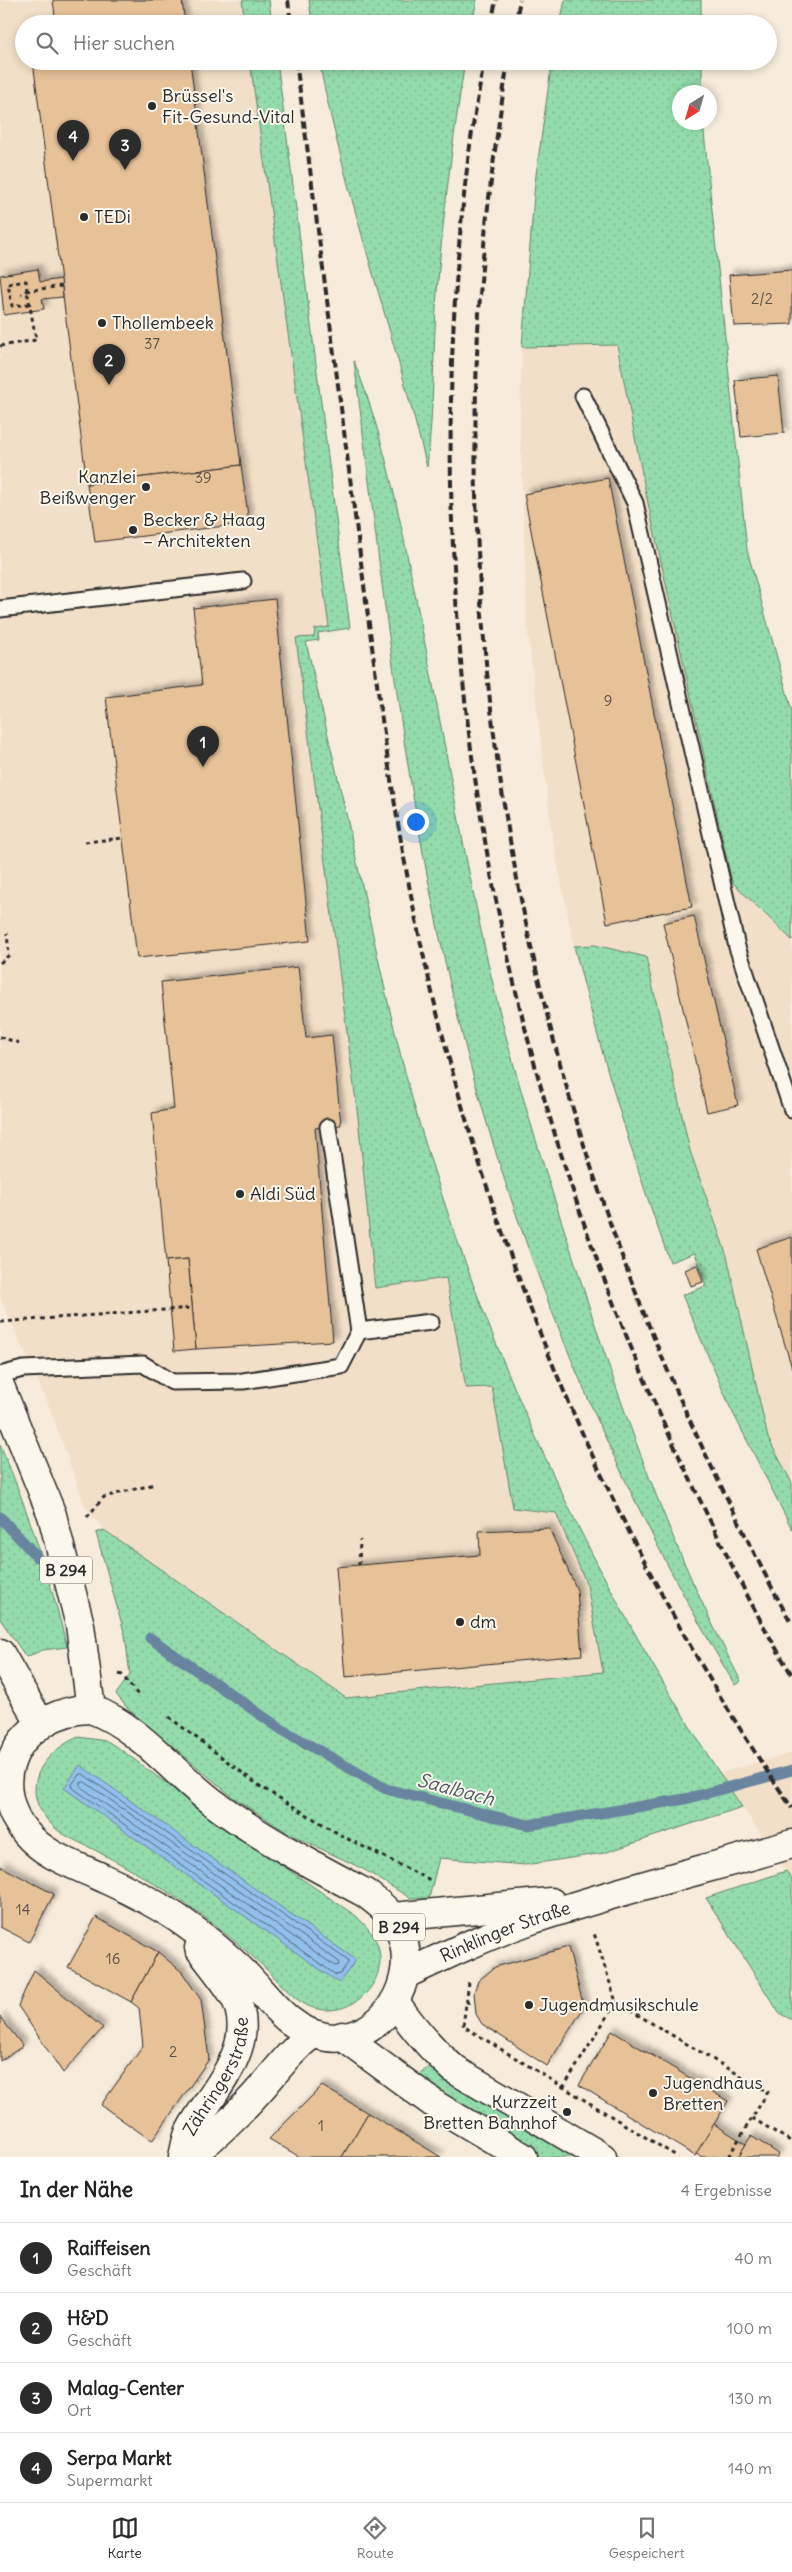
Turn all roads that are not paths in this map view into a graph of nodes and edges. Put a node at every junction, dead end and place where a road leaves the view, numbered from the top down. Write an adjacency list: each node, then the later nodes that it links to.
1 (583, 396): 4 (lane)
2 (243, 581): 3 (lane)
3 (0, 609)
4 (792, 1110)
5 (328, 1127): 7 (lane)
6 (431, 1322): 7 (lane)
7 (359, 1331): 8 (lane)
8 (0, 1375)
9 (0, 1386): 11 (main road, B 294)
10 (0, 1653): 12 (main road)
11 (91, 1709): 12 (main road, B 294); 17 (main road, B 294)
12 (41, 1725): 13 (main road, B 294)
13 (5, 1763): 14 (main road, B 294)
14 (8, 1818): 18 (main road, B 294)
15 (792, 1844): 16 (main road, Rinklinger Straße)
16 (605, 1896): 17 (main road, Rinklinger Straße); 19 (main road, Rinklinger Straße)
17 (393, 1917): 19 (main road, B 294)
18 (182, 1921): 21 (main road, B 294); 23 (main road, Zähringerstraße)
19 (406, 1974): 20 (main road, B 294)
20 (395, 2002): 22 (main road, B 294); 26 (main road)
21 (312, 2034): 22 (main road, B 294); 24 (main road, Zähringerstraße)
22 (342, 2036): 25 (main road)
23 (183, 2157)
24 (188, 2157)
25 (523, 2157)
26 (602, 2157)

